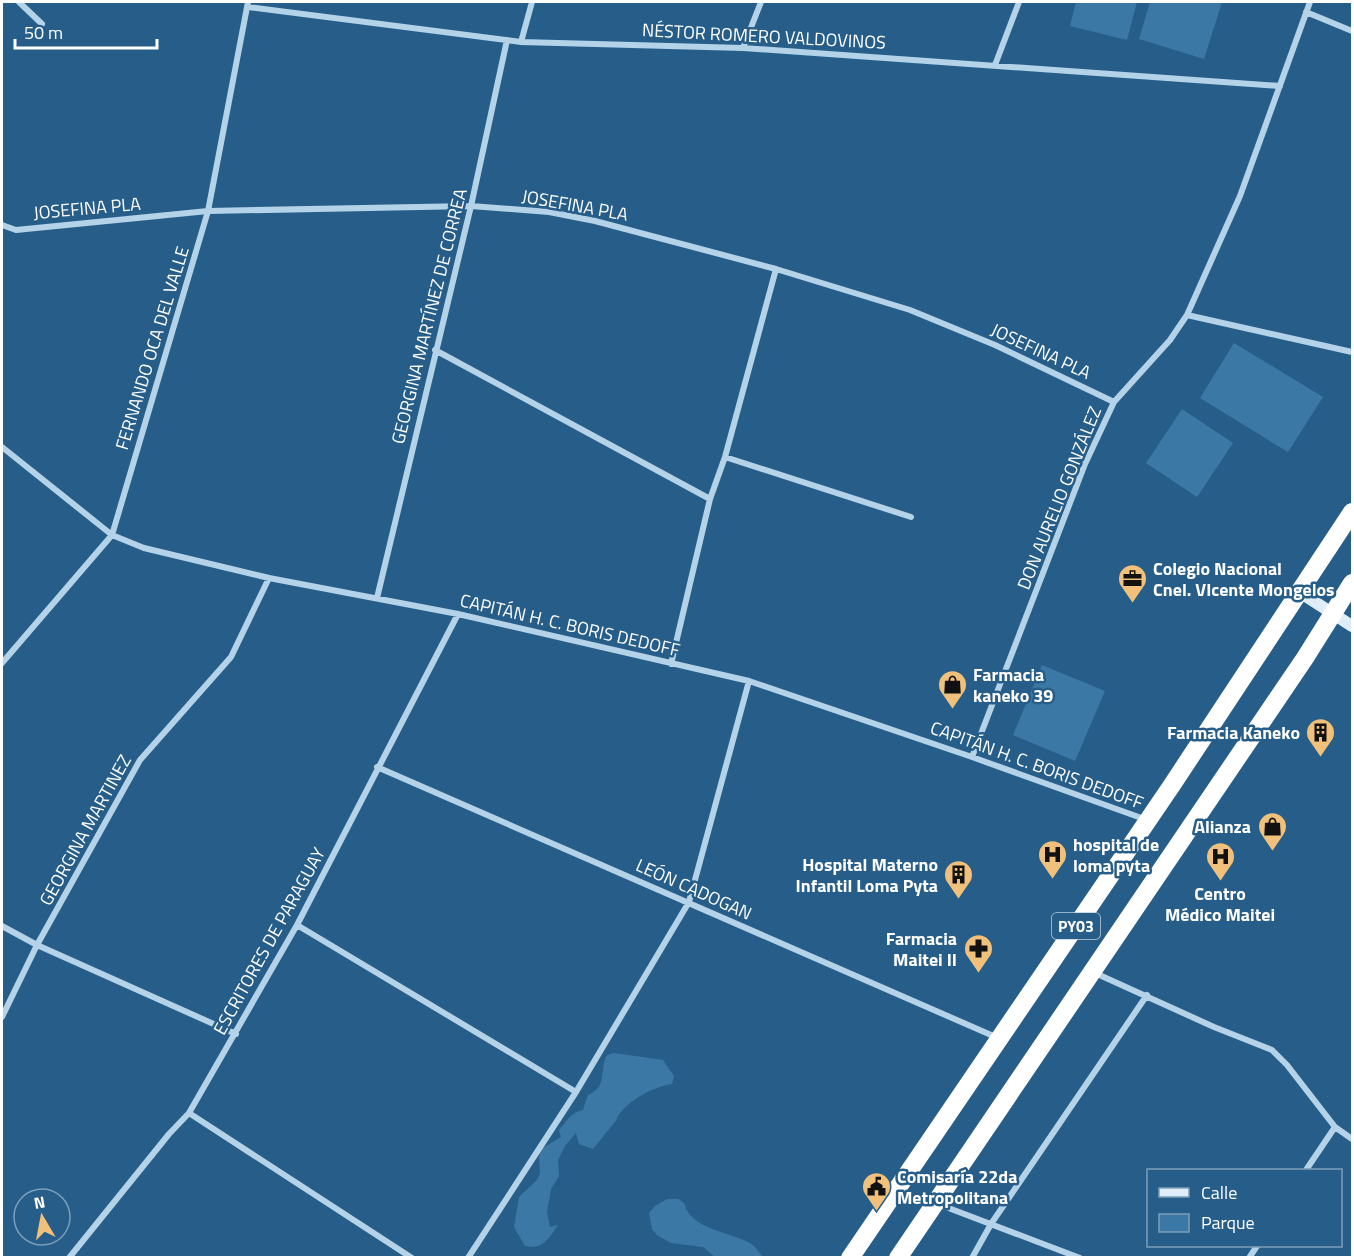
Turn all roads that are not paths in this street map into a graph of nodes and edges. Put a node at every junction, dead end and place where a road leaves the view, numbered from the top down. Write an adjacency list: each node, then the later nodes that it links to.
1 (19, 2): 8 (street)
2 (532, 2): 11 (street)
3 (761, 2): 12 (street)
4 (1019, 2): 13 (street)
5 (1310, 2): 7 (street, DON AURELIO GONZÁLEZ)
6 (248, 4): 10 (street, NÉSTOR ROMERO VALDOVINOS); 16 (street, FERNANDO OCA DEL VALLE)
7 (1306, 12): 9 (street); 14 (street, DON AURELIO GONZÁLEZ)
8 (42, 24)
9 (1353, 31)
10 (507, 40): 11 (street, NÉSTOR ROMERO VALDOVINOS); 15 (street, GEORGINA MARTÍNEZ DE CORREA)
11 (521, 42): 12 (street, NÉSTOR ROMERO VALDOVINOS)
12 (743, 48): 13 (street, NÉSTOR ROMERO VALDOVINOS)
13 (995, 65): 14 (street, NÉSTOR ROMERO VALDOVINOS)
14 (1280, 86): 19 (street, DON AURELIO GONZÁLEZ)
15 (471, 206): 16 (street, JOSEFINA PLA); 18 (street, JOSEFINA PLA); 20 (street, GEORGINA MARTÍNEZ DE CORREA)
16 (208, 211): 17 (street, JOSEFINA PLA); 28 (street, FERNANDO OCA DEL VALLE)
17 (2, 225)
18 (776, 269): 22 (street, JOSEFINA PLA); 24 (street)
19 (1187, 315): 21 (street); 22 (street, DON AURELIO GONZÁLEZ)
20 (435, 350): 25 (street); 32 (street, GEORGINA MARTÍNEZ DE CORREA)
21 (1353, 352)
22 (1114, 402): 39 (street, DON AURELIO GONZÁLEZ)
23 (2, 447): 28 (street, CAPITÁN H. C. BORIS DEDOFF)
24 (725, 457): 25 (street); 27 (street)
25 (710, 499): 37 (street)
26 (1353, 512): 31 (highway, PY03)
27 (911, 517)
28 (112, 535): 29 (street, CAPITÁN H. C. BORIS DEDOFF); 36 (street, FERNANDO OCA DEL VALLE)
29 (269, 578): 32 (street, CAPITÁN H. C. BORIS DEDOFF); 45 (street, GEORGINA MARTINEZ)
30 (1353, 583): 34 (highway, PY03)
31 (1298, 591): 34 (street); 41 (highway, PY03)
32 (377, 598): 33 (street, CAPITÁN H. C. BORIS DEDOFF)
33 (458, 614): 37 (street, CAPITÁN H. C. BORIS DEDOFF); 40 (street, ESCRITORES DE PARAGUAY)
34 (1331, 614): 35 (street); 46 (highway, PY03)
35 (1353, 626)
36 (2, 663)
37 (671, 664): 38 (street, CAPITÁN H. C. BORIS DEDOFF)
38 (749, 681): 39 (street, CAPITÁN H. C. BORIS DEDOFF); 42 (street)
39 (972, 756): 41 (street, CAPITÁN H. C. BORIS DEDOFF)
40 (377, 767): 42 (street, LEÓN CADOGAN); 43 (street, ESCRITORES DE PARAGUAY)
41 (1148, 820): 50 (highway, PY03)
42 (689, 902): 50 (street, LEÓN CADOGAN); 51 (street)
43 (297, 925): 49 (street, ESCRITORES DE PARAGUAY); 51 (street)
44 (2, 926): 45 (street)
45 (37, 945): 48 (street, GEORGINA MARTINEZ); 49 (street)
46 (1092, 972): 47 (street); 56 (highway, PY03)
47 (1147, 995): 53 (street); 57 (street)
48 (2, 1017)
49 (236, 1034): 52 (street, ESCRITORES DE PARAGUAY)
50 (999, 1039): 61 (highway, PY03)
51 (576, 1092): 60 (street)
52 (189, 1113): 58 (street, ESCRITORES DE PARAGUAY); 59 (street)
53 (1335, 1127): 54 (street); 55 (street)
54 (1353, 1139)
55 (1307, 1169)
56 (935, 1203): 57 (street); 62 (highway, PY03)
57 (991, 1224): 63 (street); 64 (street)
58 (69, 1257)
59 (412, 1257)
60 (468, 1257)
61 (850, 1257)
62 (898, 1257)
63 (972, 1257)
64 (1080, 1257)

